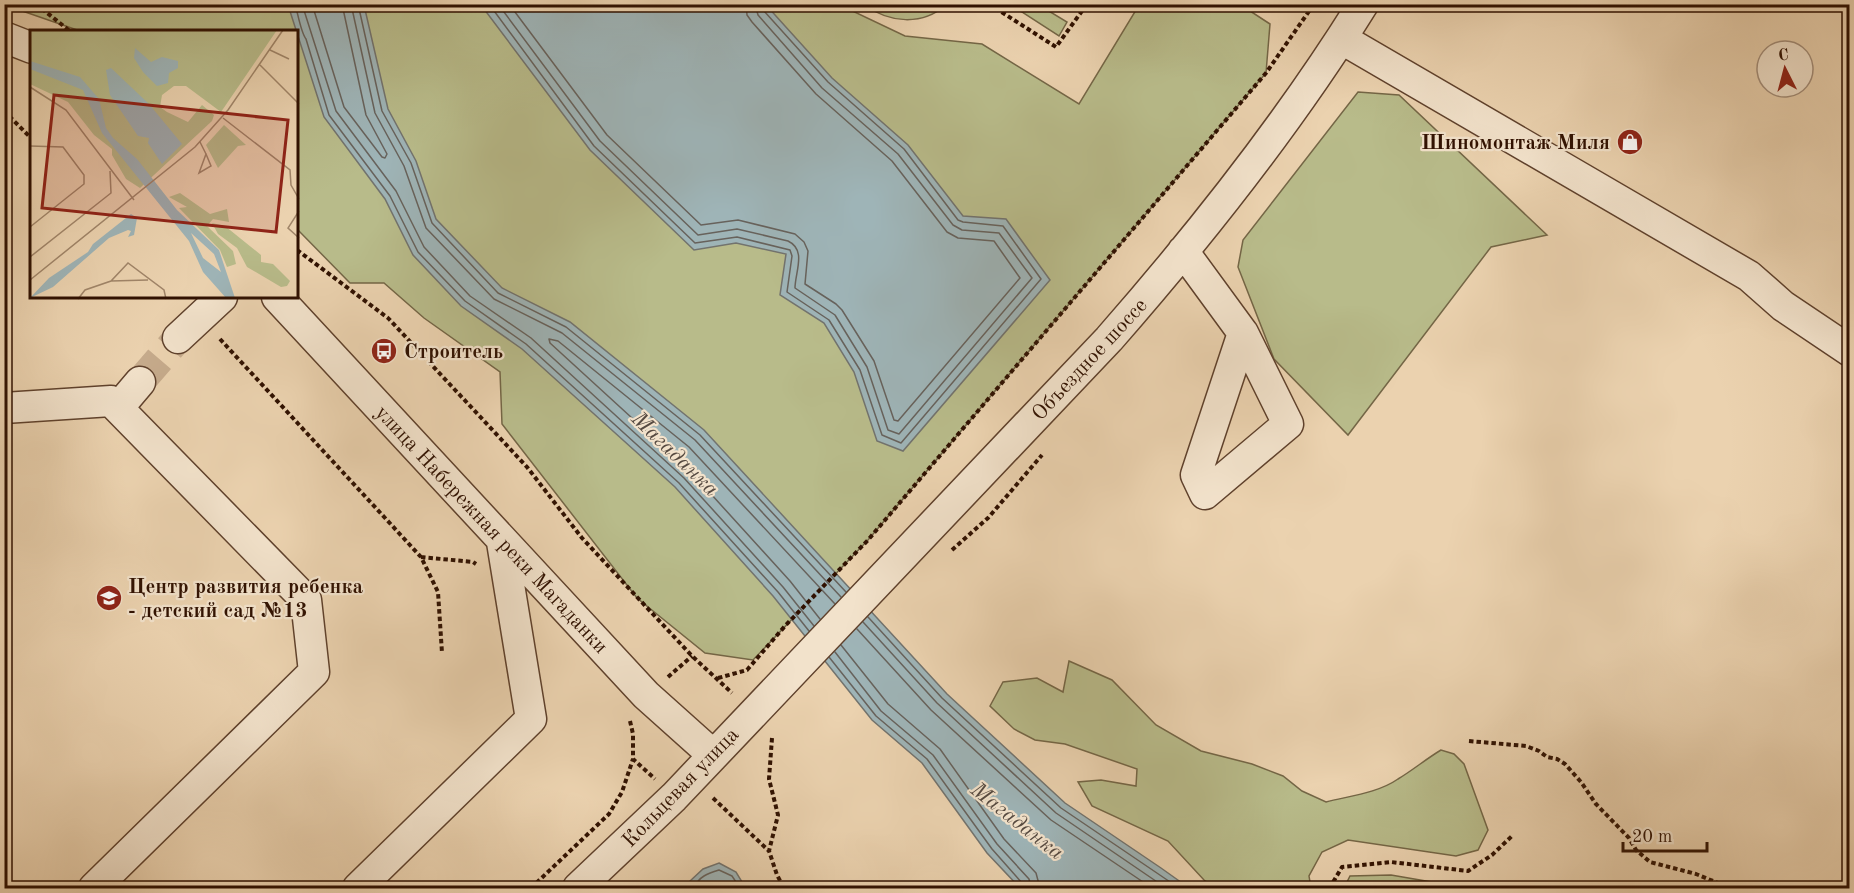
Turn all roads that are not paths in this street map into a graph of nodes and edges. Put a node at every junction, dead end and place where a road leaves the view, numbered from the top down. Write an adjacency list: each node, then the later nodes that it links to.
1 (1363, 4): 3 (street, Объездное шоссе)
2 (4, 37): 4 (street)
3 (1342, 39): 5 (street, Объездное шоссе); 10 (street)
4 (30, 47)
5 (1183, 251): 8 (street); 15 (street, Объездное шоссе)
6 (221, 298): 9 (street)
7 (279, 298): 14 (street, улица Набережная реки Магаданки)
8 (1243, 333): 8 (street)
9 (178, 338)
10 (1850, 351)
11 (140, 382): 13 (street)
12 (4, 408): 13 (street)
13 (118, 408): 17 (street)
14 (502, 542): 16 (street, улица Набережная реки Магаданки); 18 (street)
15 (779, 684): 16 (street, Кольцевая улица)
16 (713, 755): 19 (street, Кольцевая улица)
17 (94, 888)
18 (358, 888)
19 (578, 888)

